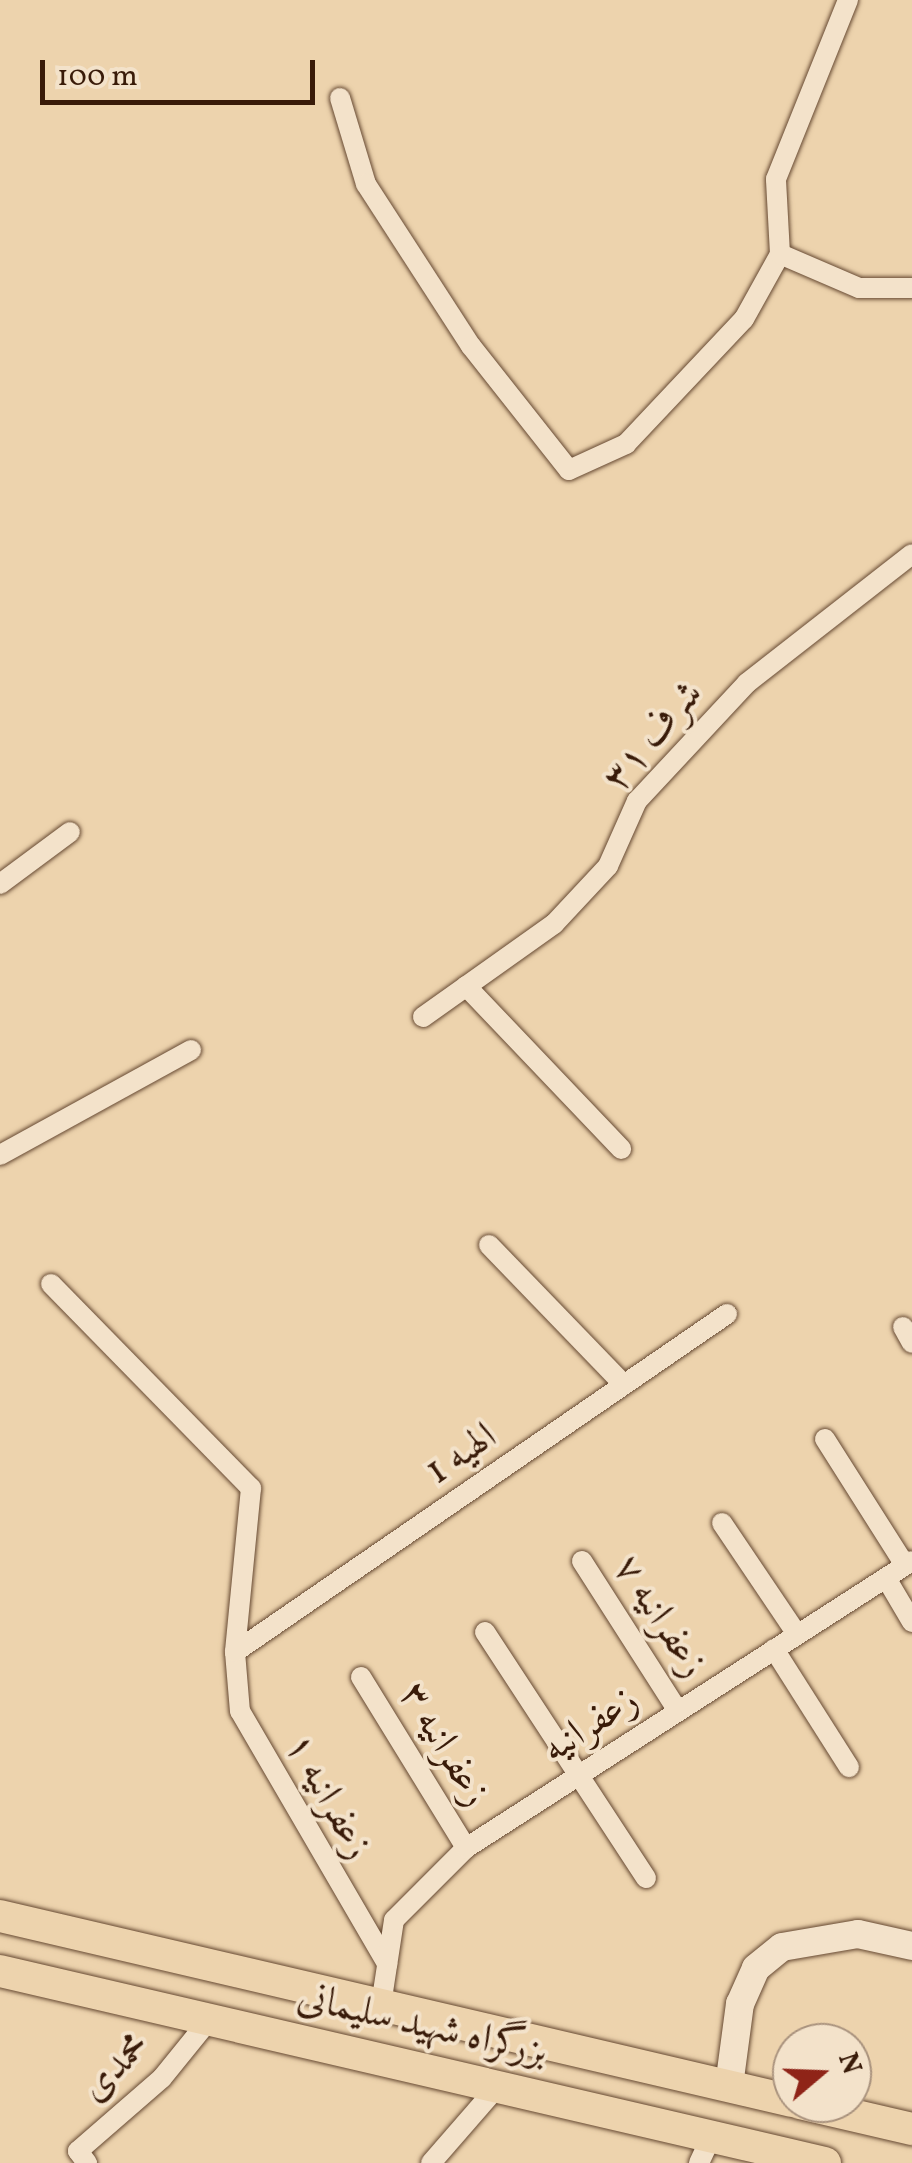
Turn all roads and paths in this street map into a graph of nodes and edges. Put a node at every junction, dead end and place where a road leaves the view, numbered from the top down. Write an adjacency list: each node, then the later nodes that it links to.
1 (848, 0): 3 (street)
2 (340, 98): 3 (street)
3 (780, 254): 4 (street)
4 (912, 288)
5 (912, 554): 8 (street, شرف ۳۱)
6 (70, 832): 7 (street)
7 (0, 884)
8 (466, 986): 9 (street, شرف ۳۱); 11 (street)
9 (423, 1016)
10 (192, 1050): 12 (street)
11 (621, 1149)
12 (0, 1155)
13 (489, 1246): 16 (street)
14 (51, 1284): 26 (street, زعفرانیه ۱)
15 (727, 1314): 16 (street, الهیه 1)
16 (624, 1386): 26 (street, الهیه 1)
17 (825, 1438): 20 (street)
18 (722, 1523): 24 (street)
19 (582, 1561): 28 (street, زعفرانیه ۷)
20 (908, 1563): 21 (street, زعفرانیه)
21 (886, 1578): 22 (street); 24 (street, زعفرانیه)
22 (912, 1622)
23 (485, 1632): 30 (street)
24 (797, 1634): 25 (street, زعفرانیه)
25 (774, 1649): 28 (street, زعفرانیه); 29 (street)
26 (235, 1652): 35 (street, زعفرانیه ۱)
27 (361, 1678): 31 (street, زعفرانیه ۳)
28 (678, 1710): 30 (street, زعفرانیه)
29 (849, 1766)
30 (576, 1777): 31 (street, زعفرانیه); 32 (street)
31 (466, 1848): 35 (street, زعفرانیه)
32 (646, 1878)
33 (0, 1916): 37 (highway, بزرگراه شهید سلیمانی)
34 (912, 1946): 39 (main road)
35 (386, 1964): 37 (street, زعفرانیه)
36 (0, 1972): 38 (highway, بزرگراه شهید سلیمانی)
37 (380, 2005): 39 (highway, بزرگراه شهید سلیمانی)
38 (209, 2020): 40 (highway, بزرگراه شهید سلیمانی); 45 (street, محمدی)
39 (729, 2086): 41 (highway, بزرگراه شهید سلیمانی)
40 (496, 2087): 44 (highway, بزرگراه شهید سلیمانی); 46 (street)
41 (772, 2096)
42 (872, 2120): 43 (highway)
43 (912, 2129)
44 (705, 2150): 47 (highway, بزرگراه شهید سلیمانی)
45 (87, 2163)
46 (431, 2163)
47 (824, 2163)

